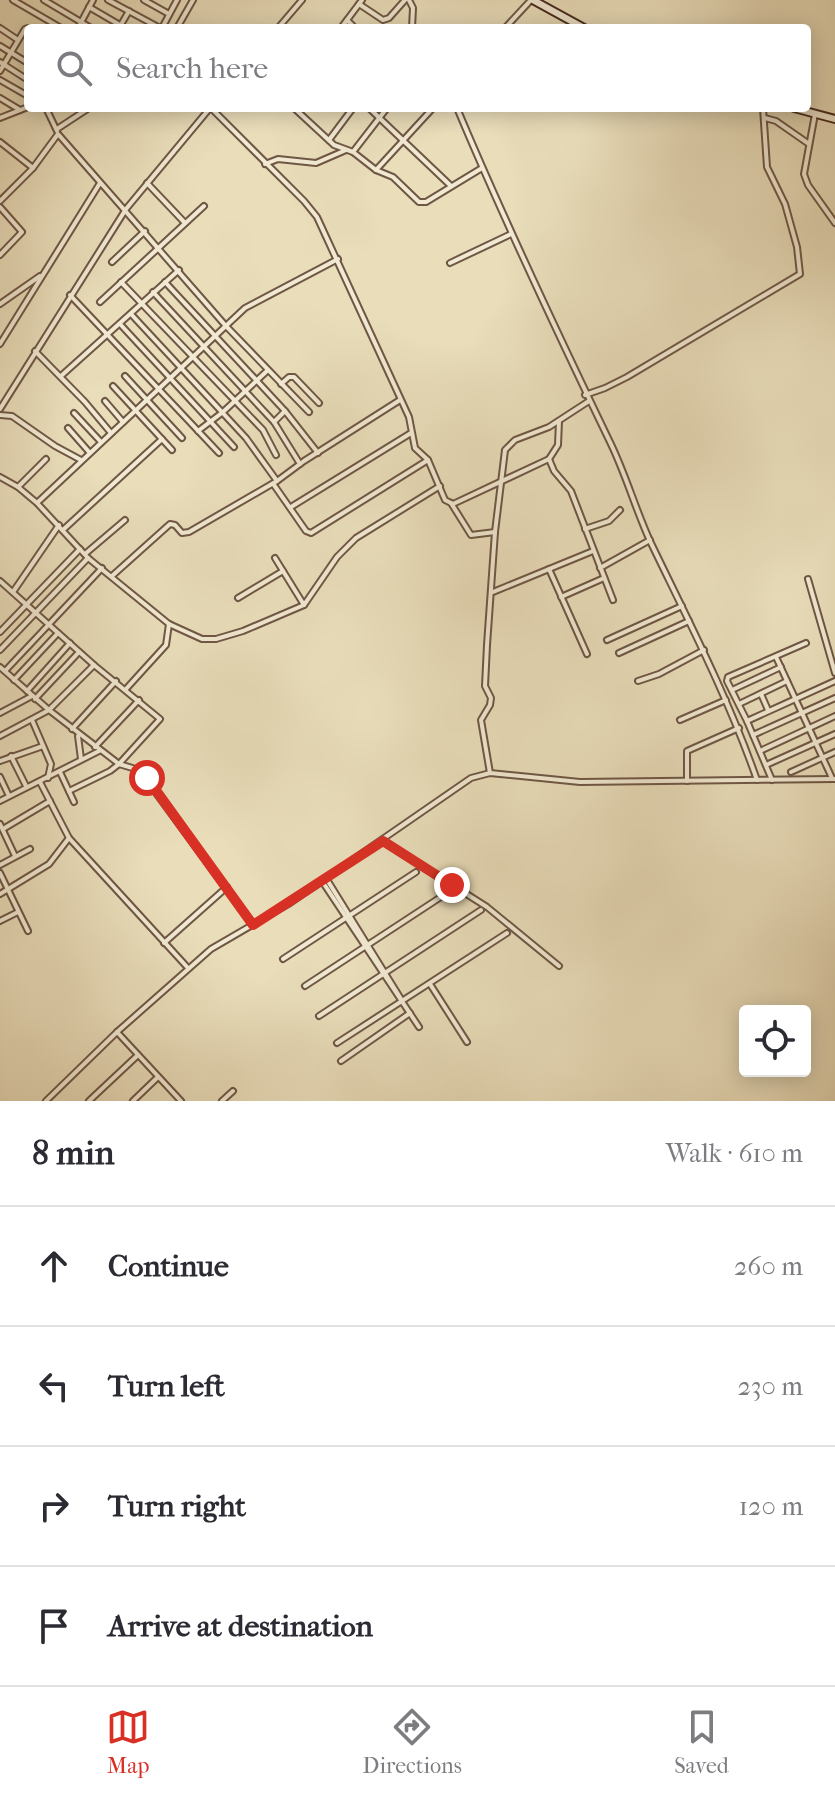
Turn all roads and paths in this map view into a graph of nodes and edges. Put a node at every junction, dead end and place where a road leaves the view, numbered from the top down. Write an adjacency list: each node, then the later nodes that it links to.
1 (13, 0): 16 (street)
2 (44, 0): 17 (street)
3 (93, 0): 12 (street)
4 (108, 0): 13 (street)
5 (144, 0): 14 (street)
6 (177, 0): 14 (street)
7 (193, 0): 23 (street)
8 (302, 0): 24 (street)
9 (407, 0): 11 (street); 27 (street)
10 (532, 0): 28 (street); 29 (main road)
11 (361, 2): 15 (street)
12 (89, 7): 18 (street); 19 (street)
13 (129, 11): 20 (street); 21 (street)
14 (169, 14): 22 (street)
15 (347, 20): 25 (street); 26 (street)
16 (54, 24)
17 (79, 24)
18 (80, 24)
19 (116, 24)
20 (122, 24)
21 (153, 24)
22 (163, 24)
23 (179, 24)
24 (281, 24)
25 (344, 24)
26 (351, 24)
27 (412, 24)
28 (509, 24)
29 (577, 24)
30 (0, 28): 32 (street)
31 (24, 33): 32 (street)
32 (18, 40): 34 (street)
33 (0, 46): 34 (street)
34 (11, 53): 35 (street); 36 (street)
35 (24, 61)
36 (2, 64): 37 (street); 38 (street)
37 (0, 71)
38 (24, 78)
39 (0, 80): 40 (street)
40 (24, 94)
41 (0, 98): 43 (street)
42 (24, 108): 43 (street)
43 (20, 110): 57 (street)
44 (48, 112): 61 (street)
45 (83, 112): 61 (street)
46 (208, 112): 73 (street)
47 (215, 112): 68 (street)
48 (298, 112): 62 (street)
49 (350, 112): 62 (street)
50 (374, 112): 58 (street)
51 (384, 112): 58 (street)
52 (429, 112): 63 (street)
53 (459, 112): 70 (street)
54 (764, 112): 59 (street)
55 (808, 112): 56 (main road)
56 (815, 114): 60 (main road); 65 (street)
57 (1, 117)
58 (380, 117): 63 (street); 67 (street)
59 (765, 118): 65 (street); 116 (street)
60 (835, 119)
61 (58, 132): 69 (street); 72 (street)
62 (329, 140): 66 (street)
63 (404, 140): 71 (street); 74 (street)
64 (1, 144): 69 (street)
65 (809, 144): 80 (street)
66 (347, 149): 67 (street); 68 (street)
67 (353, 152): 71 (street)
68 (265, 164): 85 (street)
69 (33, 168): 75 (street)
70 (482, 168): 74 (street); 82 (street)
71 (376, 170): 74 (street)
72 (101, 183): 78 (street); 89 (street)
73 (147, 183): 78 (street); 79 (street)
74 (451, 186)
75 (0, 201)
76 (204, 206): 79 (street)
77 (0, 207): 84 (street)
78 (126, 209): 81 (street); 93 (street)
79 (185, 223): 83 (street)
80 (835, 223)
81 (145, 231): 83 (street); 86 (street)
82 (511, 234): 87 (street); 116 (street)
83 (158, 246): 88 (street); 90 (street)
84 (0, 255)
85 (338, 259): 99 (street); 118 (street)
86 (112, 262)
87 (450, 263)
88 (179, 270): 91 (street); 99 (street)
89 (42, 275): 96 (street); 102 (street)
90 (121, 282): 94 (street); 95 (street)
91 (165, 282): 92 (street); 101 (street)
92 (153, 292): 95 (street); 103 (street)
93 (70, 295): 100 (street); 104 (street)
94 (100, 302)
95 (142, 303): 97 (street); 105 (street)
96 (0, 304)
97 (131, 314): 98 (street); 106 (street)
98 (120, 324): 100 (street); 110 (street)
99 (225, 325): 101 (street); 107 (street)
100 (108, 335): 108 (street); 114 (street)
101 (214, 336): 103 (street); 111 (street)
102 (0, 344)
103 (203, 346): 105 (street); 115 (street)
104 (35, 351): 108 (street); 125 (street)
105 (192, 357): 106 (street); 121 (street)
106 (181, 368): 110 (street); 126 (street)
107 (268, 370): 111 (street); 112 (street)
108 (61, 376): 136 (street)
109 (125, 376): 117 (street)
110 (170, 378): 114 (street); 131 (street)
111 (257, 381): 115 (street); 124 (street)
112 (281, 384): 122 (street); 127 (street)
113 (113, 386): 123 (street)
114 (158, 389): 117 (street); 134 (street)
115 (246, 392): 121 (street); 132 (street)
116 (585, 395): 120 (street)
117 (147, 400): 123 (street); 137 (street)
118 (400, 400): 135 (street); 144 (street)
119 (105, 401): 130 (street)
120 (589, 401): 129 (street); 165 (street)
121 (234, 402): 126 (street); 145 (street)
122 (319, 403)
123 (136, 411): 130 (street); 138 (street)
124 (285, 411): 132 (street); 144 (street)
125 (0, 412): 148 (street)
126 (223, 412): 131 (street); 153 (street)
127 (309, 412)
128 (74, 413): 139 (street)
129 (559, 421): 147 (street); 152 (street)
130 (123, 422): 136 (street)
131 (210, 422): 134 (street); 140 (street)
132 (274, 422): 150 (street)
133 (68, 428): 142 (street)
134 (198, 431): 143 (street)
135 (412, 432): 149 (street); 158 (street)
136 (111, 433): 139 (street)
137 (182, 438)
138 (162, 439): 141 (street); 162 (street)
139 (101, 442): 142 (street)
140 (234, 447)
141 (172, 450)
142 (90, 453): 148 (street)
143 (219, 453)
144 (318, 453): 150 (street)
145 (276, 455)
146 (46, 459): 155 (street)
147 (549, 459): 152 (street); 163 (street)
148 (81, 460): 157 (street)
149 (428, 460): 154 (street); 158 (street)
150 (300, 464): 153 (street)
151 (0, 477): 155 (street)
152 (500, 482): 156 (street); 164 (street)
153 (276, 483): 158 (street); 174 (street)
154 (440, 486): 156 (street); 184 (street)
155 (18, 487): 157 (street)
156 (449, 501): 164 (street)
157 (37, 503): 161 (street)
158 (291, 507)
159 (620, 510): 163 (street)
160 (125, 520): 168 (street)
161 (59, 525): 162 (street); 178 (street)
162 (64, 529): 166 (street)
163 (585, 529): 167 (street)
164 (495, 532): 179 (street)
165 (650, 540): 171 (street); 185 (street)
166 (80, 549): 168 (street); 183 (street)
167 (593, 551): 171 (street); 172 (street)
168 (86, 556): 170 (street); 186 (street)
169 (275, 558): 173 (street)
170 (102, 568): 174 (street); 188 (street)
171 (600, 568): 175 (street)
172 (549, 569): 179 (street); 180 (street)
173 (283, 571): 181 (street); 184 (street)
174 (112, 576): 189 (street)
175 (604, 578): 180 (street); 182 (street)
176 (808, 579): 196 (street)
177 (0, 581): 178 (street)
178 (13, 592): 183 (street)
179 (493, 592): 250 (street)
180 (561, 597): 201 (street)
181 (238, 598)
182 (613, 600)
183 (26, 603): 186 (street); 190 (street)
184 (304, 605): 189 (street)
185 (682, 606): 187 (street); 192 (street)
186 (36, 612): 188 (street); 197 (street)
187 (689, 621): 198 (street); 200 (street)
188 (48, 623): 191 (street); 205 (street)
189 (169, 624): 212 (street)
190 (0, 632)
191 (58, 633): 193 (street); 207 (street)
192 (607, 640)
193 (70, 643): 199 (street); 214 (street)
194 (806, 643): 202 (street)
195 (835, 647): 196 (street)
196 (827, 649): 206 (street)
197 (0, 650)
198 (704, 650): 209 (street); 220 (street)
199 (79, 652): 203 (street); 216 (street)
200 (619, 653)
201 (587, 654)
202 (776, 657): 204 (street); 213 (street)
203 (94, 665): 208 (street); 222 (street)
204 (781, 667): 210 (street); 213 (street)
205 (2, 669): 207 (street)
206 (835, 673)
207 (14, 680): 214 (street)
208 (116, 681): 212 (street); 232 (street)
209 (638, 681)
210 (787, 681): 215 (street); 217 (street)
211 (835, 681): 217 (street)
212 (126, 689): 219 (street)
213 (731, 690): 221 (street)
214 (27, 691): 216 (street)
215 (761, 694): 221 (street); 223 (street)
216 (34, 698): 222 (street); 225 (street)
217 (795, 698): 223 (street); 224 (street)
218 (835, 698): 224 (street)
219 (139, 700): 239 (street); 246 (street)
220 (726, 700): 228 (street); 230 (street)
221 (739, 705): 229 (street)
222 (49, 710): 227 (street); 232 (street)
223 (768, 710): 229 (street)
224 (802, 712): 231 (street); 235 (street)
225 (0, 713)
226 (835, 716): 231 (street)
227 (32, 720): 236 (street); 238 (street)
228 (680, 720)
229 (747, 721): 235 (street)
230 (739, 728): 254 (street); 256 (street)
231 (809, 728): 237 (street); 240 (street)
232 (72, 729): 233 (street)
233 (78, 733): 239 (street); 244 (street)
234 (835, 734): 237 (street)
235 (753, 735): 240 (street)
236 (0, 736)
237 (817, 742): 243 (street); 247 (street)
238 (43, 746): 242 (street); 252 (street)
239 (97, 749): 244 (street); 246 (street)
240 (760, 751): 247 (street)
241 (835, 752): 243 (street)
242 (11, 756): 245 (street); 258 (street)
243 (824, 757): 249 (street); 253 (street)
244 (81, 759): 248 (street)
245 (0, 761)
246 (119, 764): 259 (street); 273 (street)
247 (766, 765): 255 (street)
248 (60, 772): 252 (street); 259 (street)
249 (791, 772)
250 (490, 773): 256 (street); 266 (street)
251 (0, 777): 260 (street)
252 (48, 778): 257 (street)
253 (834, 779): 255 (street)
254 (757, 780): 255 (street); 256 (street)
255 (772, 780)
256 (687, 781)
257 (40, 782): 258 (street); 262 (street)
258 (27, 787): 260 (street)
259 (69, 791): 263 (street)
260 (9, 796): 261 (street)
261 (0, 801)
262 (50, 801): 264 (street); 265 (street)
263 (74, 802)
264 (1, 826): 268 (street)
265 (69, 838): 274 (street); 284 (street)
266 (383, 841): 272 (street); 287 (street)
267 (30, 849): 268 (street)
268 (15, 856): 269 (street)
269 (0, 865)
270 (416, 872): 279 (street)
271 (0, 873): 274 (street)
272 (324, 880): 279 (street); 281 (street)
273 (227, 887): 281 (street); 284 (street)
274 (8, 890): 276 (street); 278 (street)
275 (450, 891): 285 (street)
276 (0, 894)
277 (481, 910): 289 (street)
278 (18, 912): 280 (street); 282 (street)
279 (347, 915): 285 (street); 286 (street)
280 (0, 921)
281 (253, 925): 288 (street)
282 (28, 931)
283 (507, 933): 290 (street)
284 (164, 943): 288 (street)
285 (366, 944): 289 (street); 291 (street)
286 (283, 959)
287 (559, 966)
288 (188, 968): 296 (street)
289 (384, 972): 292 (street); 294 (street)
290 (430, 984): 292 (street); 297 (street)
291 (305, 986)
292 (402, 1001): 293 (street); 298 (street)
293 (410, 1013): 295 (street); 300 (street)
294 (319, 1016)
295 (419, 1027)
296 (117, 1032): 299 (street); 304 (street)
297 (467, 1042)
298 (337, 1043)
299 (138, 1055): 301 (street); 305 (street)
300 (341, 1061)
301 (158, 1077): 303 (street); 306 (street)
302 (233, 1091): 307 (street)
303 (178, 1100)
304 (46, 1101)
305 (89, 1101)
306 (133, 1101)
307 (222, 1101)

